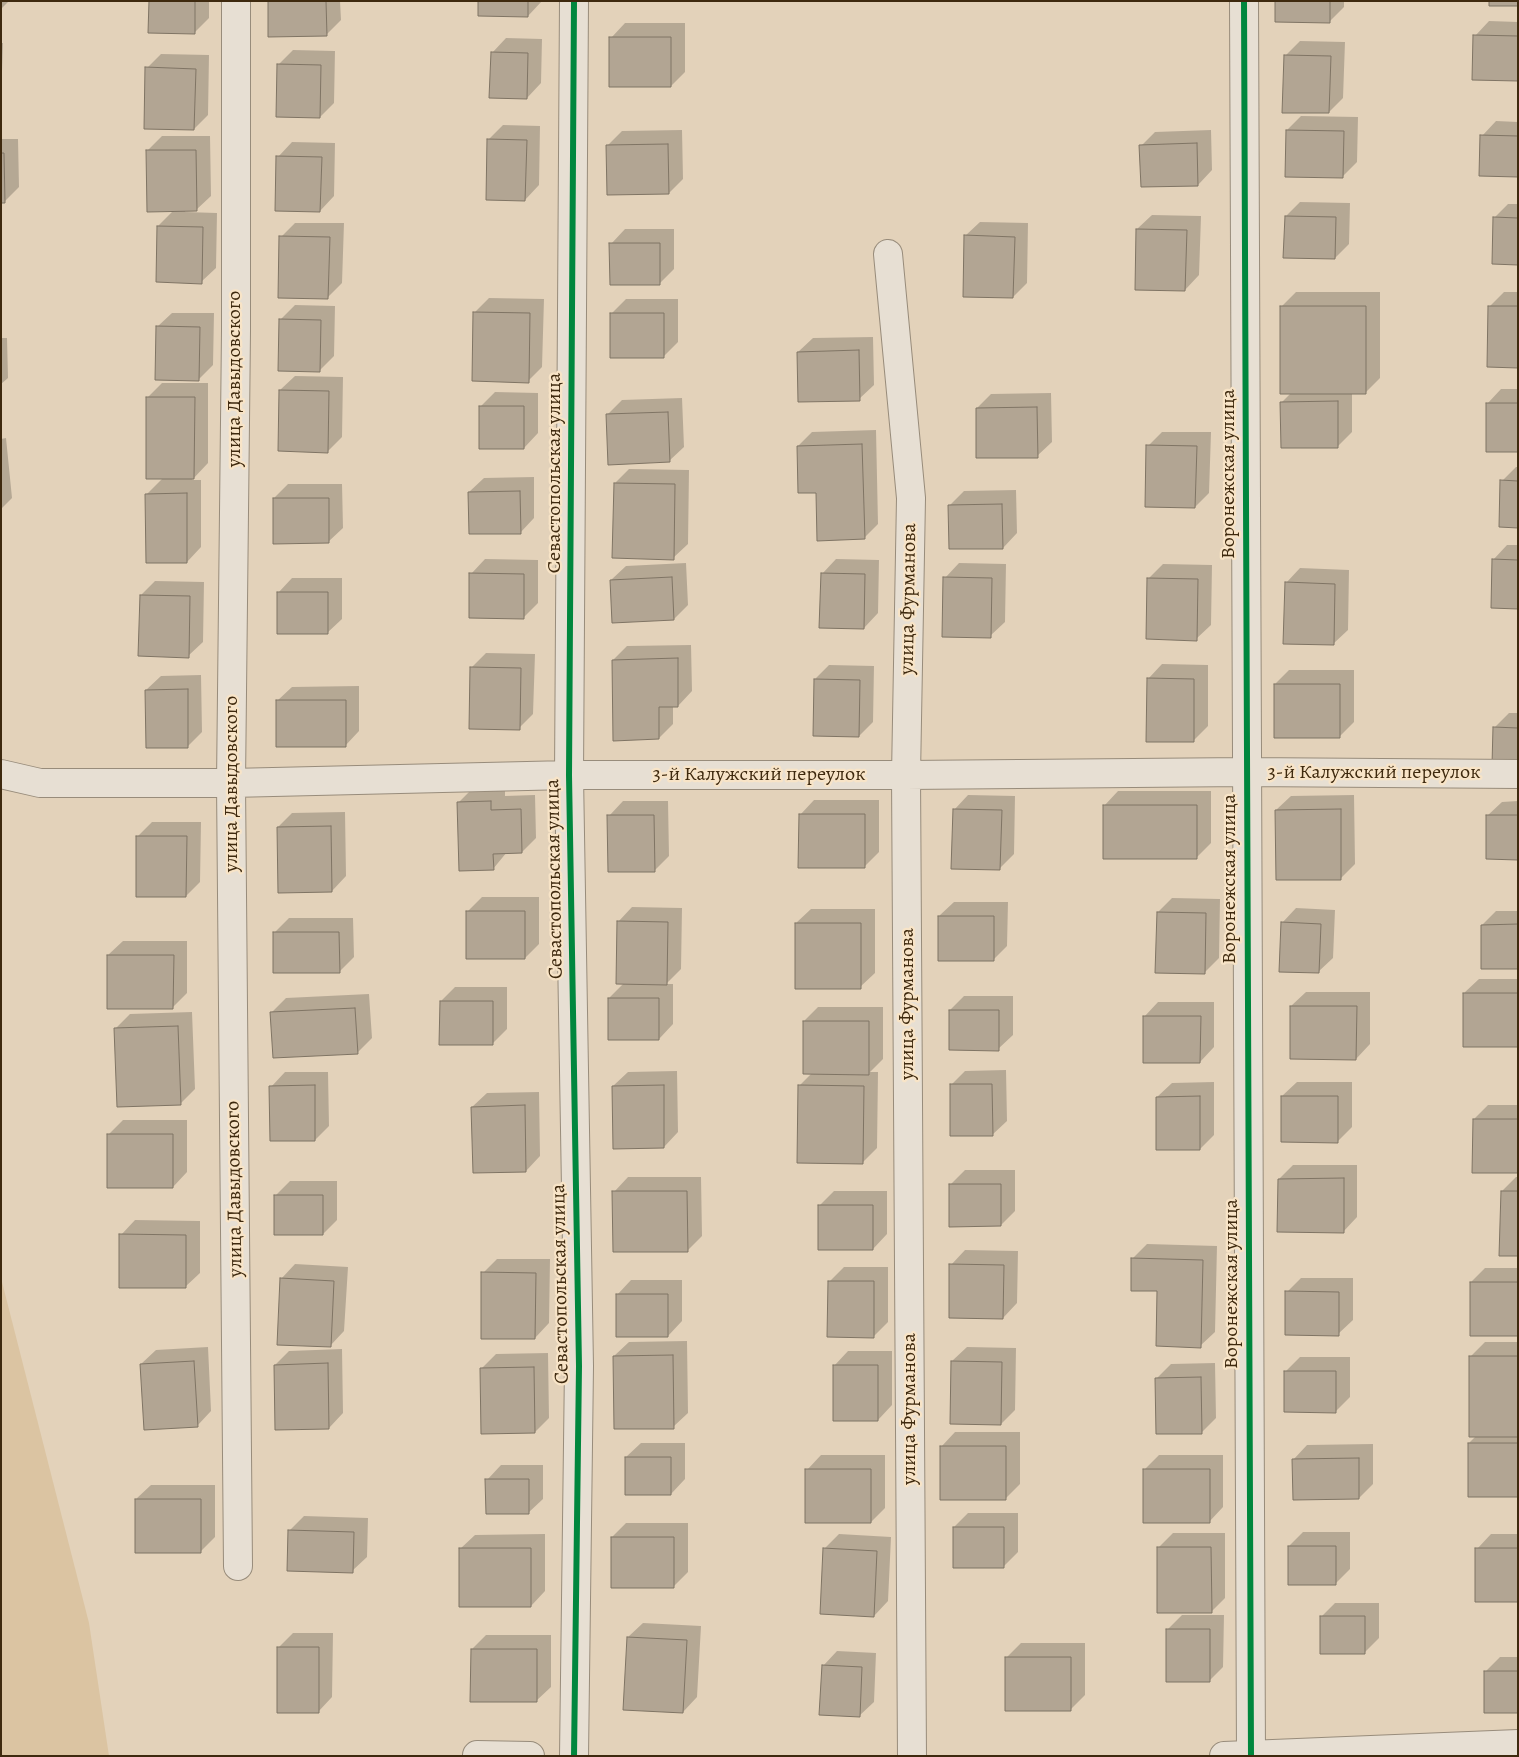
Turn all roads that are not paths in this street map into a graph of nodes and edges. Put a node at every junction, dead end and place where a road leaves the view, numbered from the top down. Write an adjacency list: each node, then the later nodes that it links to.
1 (236, 1): 10 (street, улица Давыдовского)
2 (574, 1): 8 (street, Севастопольская улица)
3 (1244, 1): 5 (street, Воронежская улица)
4 (888, 254): 9 (street, улица Фурманова)
5 (1246, 772): 7 (street, 3-й Калужский переулок); 9 (street, 3-й Калужский переулок); 14 (street, Воронежская улица)
6 (1, 774): 10 (street, 3-й Калужский переулок)
7 (1518, 774)
8 (569, 775): 9 (street, 3-й Калужский переулок); 10 (street, 3-й Калужский переулок); 16 (street, Севастопольская улица)
9 (906, 775): 17 (street, улица Фурманова)
10 (231, 783): 11 (street, улица Давыдовского)
11 (238, 1566)
12 (1518, 1744): 14 (street)
13 (477, 1755): 15 (street)
14 (1251, 1755): 18 (street)
15 (530, 1756)
16 (574, 1756)
17 (912, 1756)
18 (1224, 1756)

